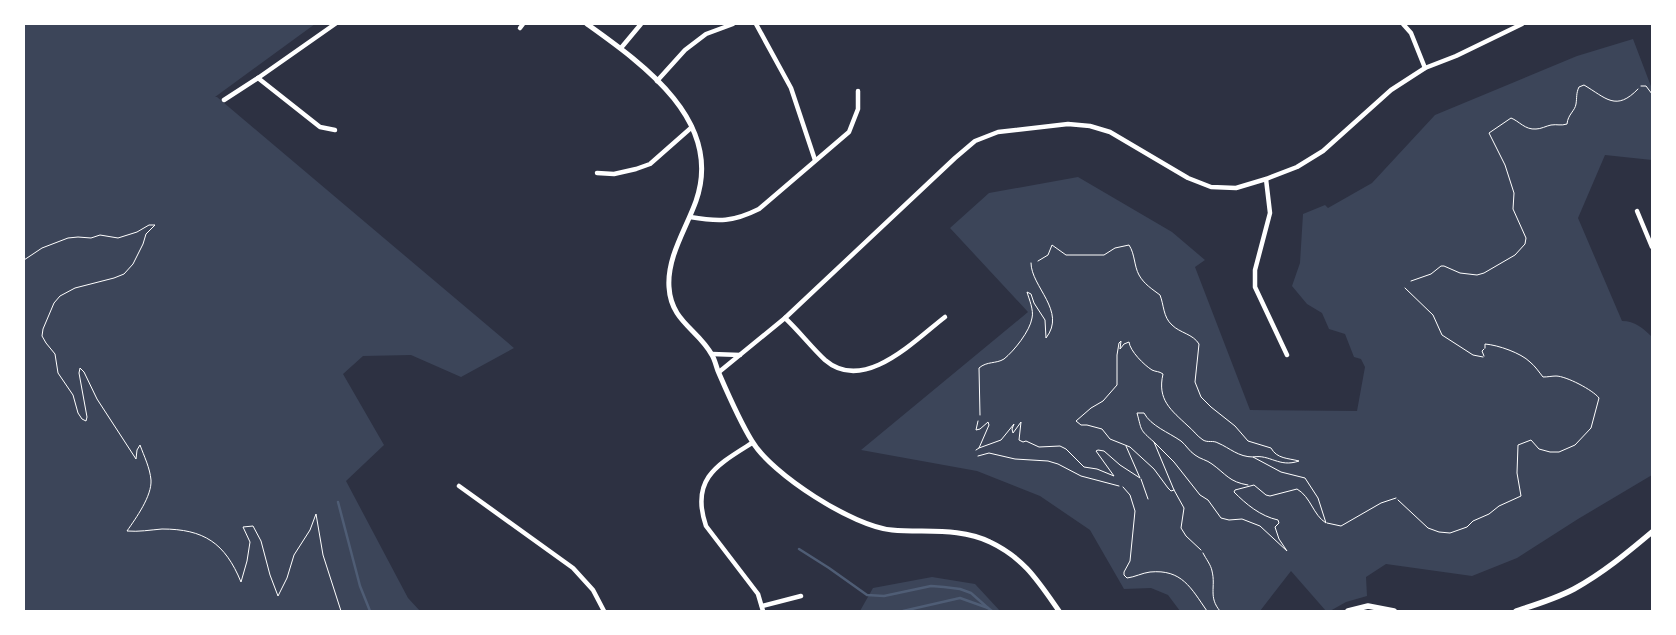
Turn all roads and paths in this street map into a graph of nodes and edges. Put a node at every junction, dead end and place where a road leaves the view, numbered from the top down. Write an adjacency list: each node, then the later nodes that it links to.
1 (335, 24): 10 (street)
2 (587, 24): 8 (street)
3 (641, 24): 8 (street)
4 (732, 24): 11 (street)
5 (756, 24): 19 (street)
6 (1403, 24): 9 (street)
7 (1522, 24): 9 (street)
8 (621, 48): 11 (street)
9 (1425, 68): 21 (street)
10 (258, 78): 16 (street); 18 (street)
11 (657, 81): 17 (street)
12 (1641, 86): 15 (path)
13 (1638, 89): 28 (path)
14 (858, 91): 19 (street)
15 (1652, 94)
16 (224, 100)
17 (692, 127): 20 (street); 23 (street)
18 (336, 130)
19 (815, 160): 23 (street)
20 (597, 173)
21 (1266, 179): 31 (street); 34 (street)
22 (1636, 210): 24 (street)
23 (690, 217): 32 (street)
24 (1652, 247)
25 (24, 260): 60 (path)
26 (1038, 261): 44 (path)
27 (1031, 263): 36 (path)
28 (1411, 281)
29 (1405, 288): 53 (path)
30 (945, 317): 31 (street)
31 (785, 318): 33 (street)
32 (712, 354): 33 (street); 35 (street)
33 (740, 355): 35 (street)
34 (1288, 355)
35 (719, 372): 39 (street)
36 (980, 415)
37 (978, 420): 41 (path)
38 (1154, 442): 48 (path); 48 (path); 50 (path)
39 (752, 443): 59 (street); 62 (street)
40 (1126, 445): 44 (path); 45 (path); 50 (path)
41 (979, 448): 42 (path); 45 (path)
42 (976, 450)
43 (978, 456): 47 (path)
44 (1253, 457): 54 (path)
45 (1140, 478): 52 (path)
46 (459, 486): 61 (street)
47 (1119, 486)
48 (1249, 486): 54 (path)
49 (1123, 487): 63 (path)
50 (1174, 490): 56 (path)
51 (1396, 498): 54 (path)
52 (1148, 499)
53 (1398, 500)
54 (1326, 523)
55 (1652, 532): 67 (main road)
56 (1201, 550)
57 (1203, 553): 64 (path)
58 (802, 596): 59 (street)
59 (762, 608)
60 (341, 611)
61 (604, 611)
62 (1058, 611)
63 (1207, 611)
64 (1220, 611)
65 (1348, 611): 66 (main road)
66 (1394, 611)
67 (1516, 611)

